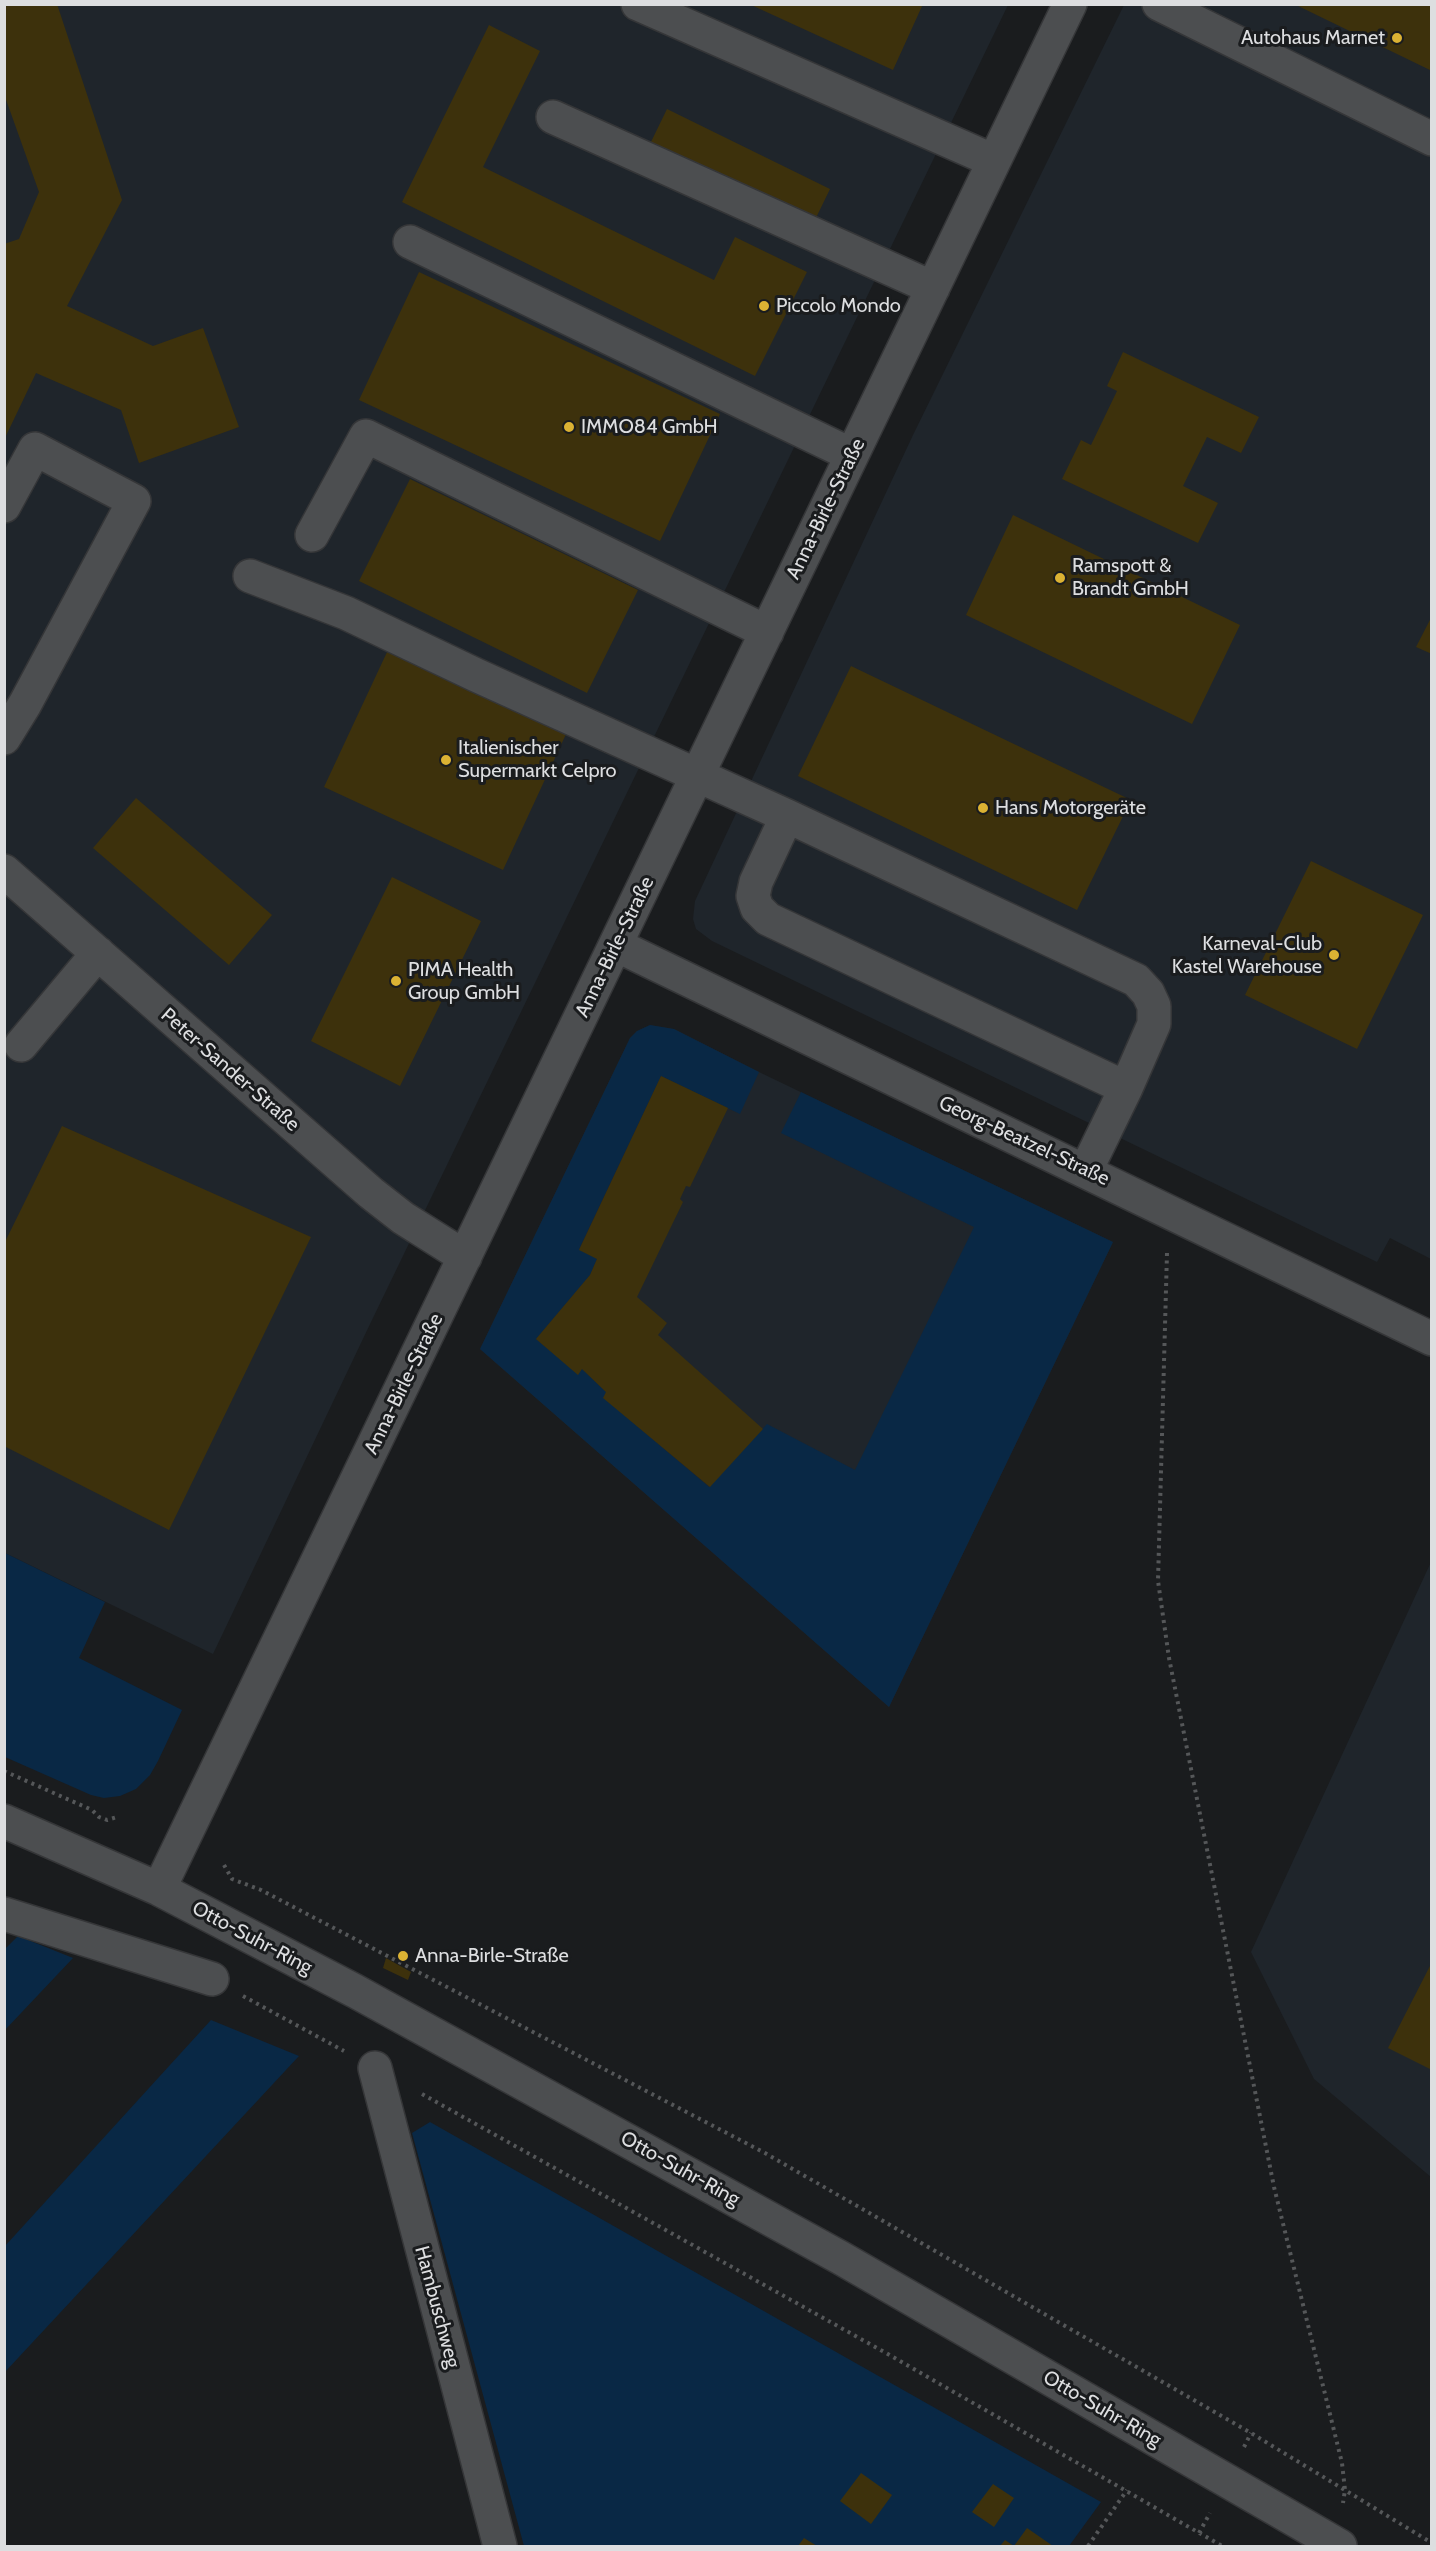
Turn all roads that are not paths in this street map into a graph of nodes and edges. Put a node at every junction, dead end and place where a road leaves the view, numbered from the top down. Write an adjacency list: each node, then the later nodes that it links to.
1 (638, 4): 6 (street)
2 (1070, 4): 6 (street, Anna-Birle-Straße)
3 (1159, 4): 5 (street)
4 (553, 117): 8 (street)
5 (1431, 139)
6 (994, 161): 8 (street, Anna-Birle-Straße)
7 (410, 242): 9 (street)
8 (933, 288): 9 (street, Anna-Birle-Straße)
9 (852, 454): 13 (street, Anna-Birle-Straße)
10 (4, 506): 14 (street)
11 (312, 535): 13 (street)
12 (250, 576): 16 (street)
13 (767, 632): 16 (street, Anna-Birle-Straße)
14 (15, 699): 15 (street)
15 (4, 738)
16 (698, 775): 17 (street); 19 (street, Anna-Birle-Straße)
17 (787, 816): 22 (street); 22 (street)
18 (4, 871): 20 (street, Peter-Sander-Straße)
19 (616, 945): 23 (street, Georg-Beatzel-Straße); 24 (street, Anna-Birle-Straße)
20 (98, 953): 21 (street); 24 (street, Peter-Sander-Straße)
21 (21, 1046)
22 (1126, 1088): 23 (street)
23 (1086, 1170): 25 (street, Georg-Beatzel-Straße)
24 (465, 1257): 27 (street, Anna-Birle-Straße)
25 (1431, 1338)
26 (4, 1821): 27 (street, Otto-Suhr-Ring)
27 (159, 1889): 31 (street, Otto-Suhr-Ring)
28 (4, 1914): 29 (street)
29 (212, 1979)
30 (375, 2068): 32 (street, Hambuschweg)
31 (1333, 2545)
32 (500, 2547)

